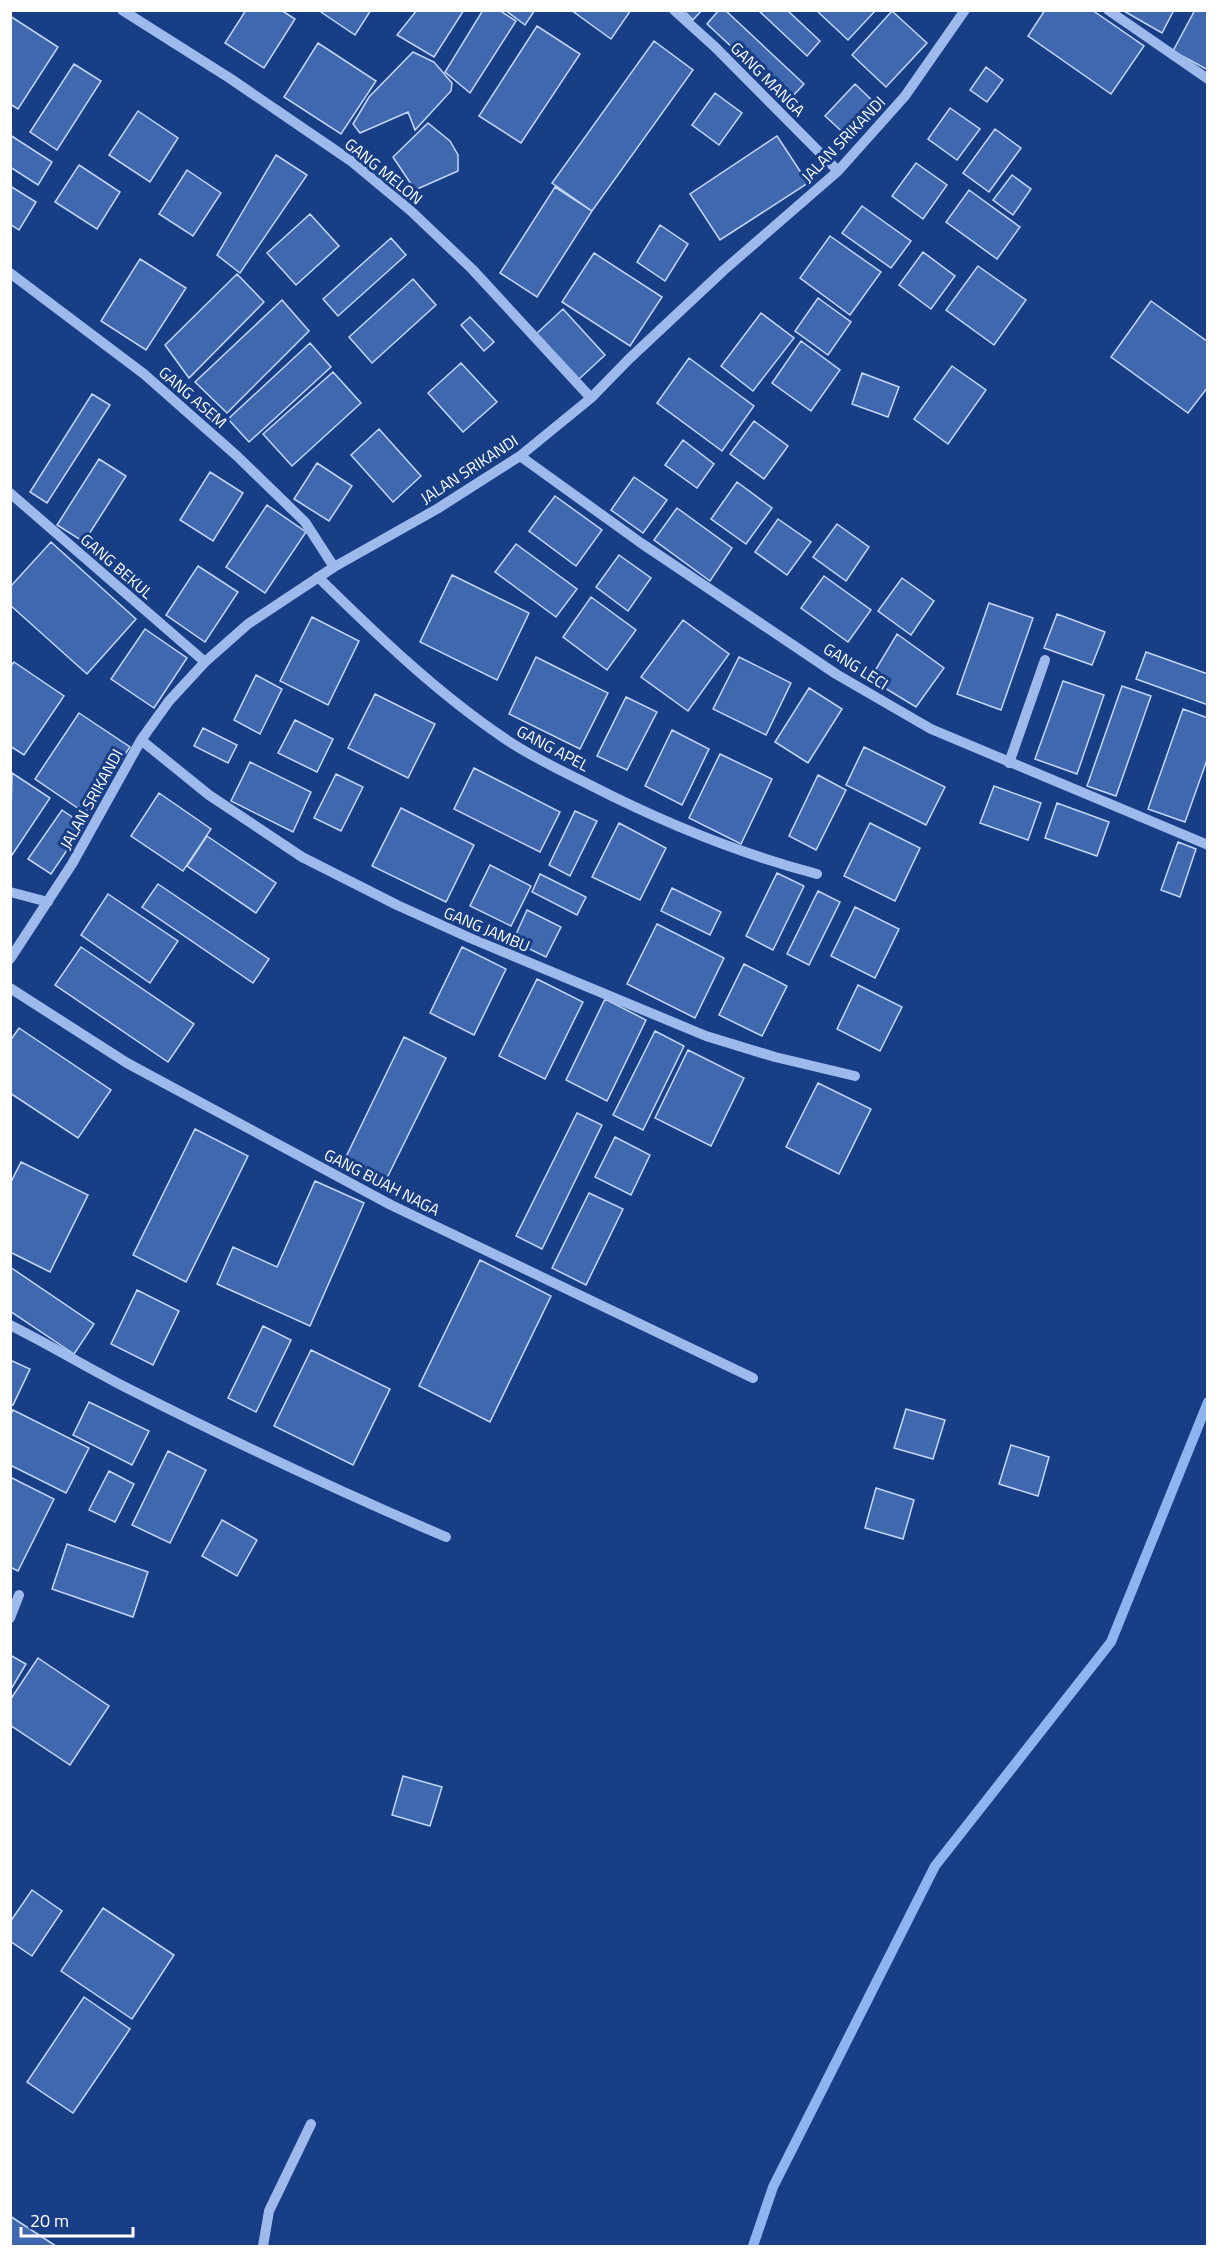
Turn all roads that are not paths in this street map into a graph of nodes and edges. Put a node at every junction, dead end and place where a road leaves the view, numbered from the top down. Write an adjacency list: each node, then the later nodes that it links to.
1 (122, 10): 8 (street, GANG MELON)
2 (674, 10): 6 (street, GANG MANGA)
3 (965, 10): 6 (street, JALAN SRIKANDI)
4 (1108, 10): 5 (street)
5 (1208, 79)
6 (838, 171): 8 (street, JALAN SRIKANDI)
7 (10, 273): 11 (street, GANG ASEM)
8 (591, 398): 9 (street, JALAN SRIKANDI)
9 (520, 456): 11 (street, JALAN SRIKANDI); 16 (street, GANG LECI)
10 (10, 493): 14 (street, GANG BEKUL)
11 (334, 567): 12 (street, JALAN SRIKANDI)
12 (318, 577): 14 (street, JALAN SRIKANDI); 18 (street, GANG APEL)
13 (1045, 660): 16 (street)
14 (205, 662): 15 (street, JALAN SRIKANDI)
15 (141, 740): 20 (street, JALAN SRIKANDI); 23 (street, GANG JAMBU)
16 (1009, 763): 17 (street, GANG LECI)
17 (1208, 844)
18 (817, 874)
19 (10, 892): 20 (street)
20 (48, 902): 21 (street, JALAN SRIKANDI)
21 (10, 959)
22 (10, 988): 25 (street, GANG BUAH NAGA)
23 (855, 1076)
24 (10, 1325): 26 (street)
25 (753, 1378)
26 (446, 1537)
27 (19, 1595): 28 (street)
28 (10, 1618)
29 (311, 2124): 30 (street)
30 (263, 2247)

